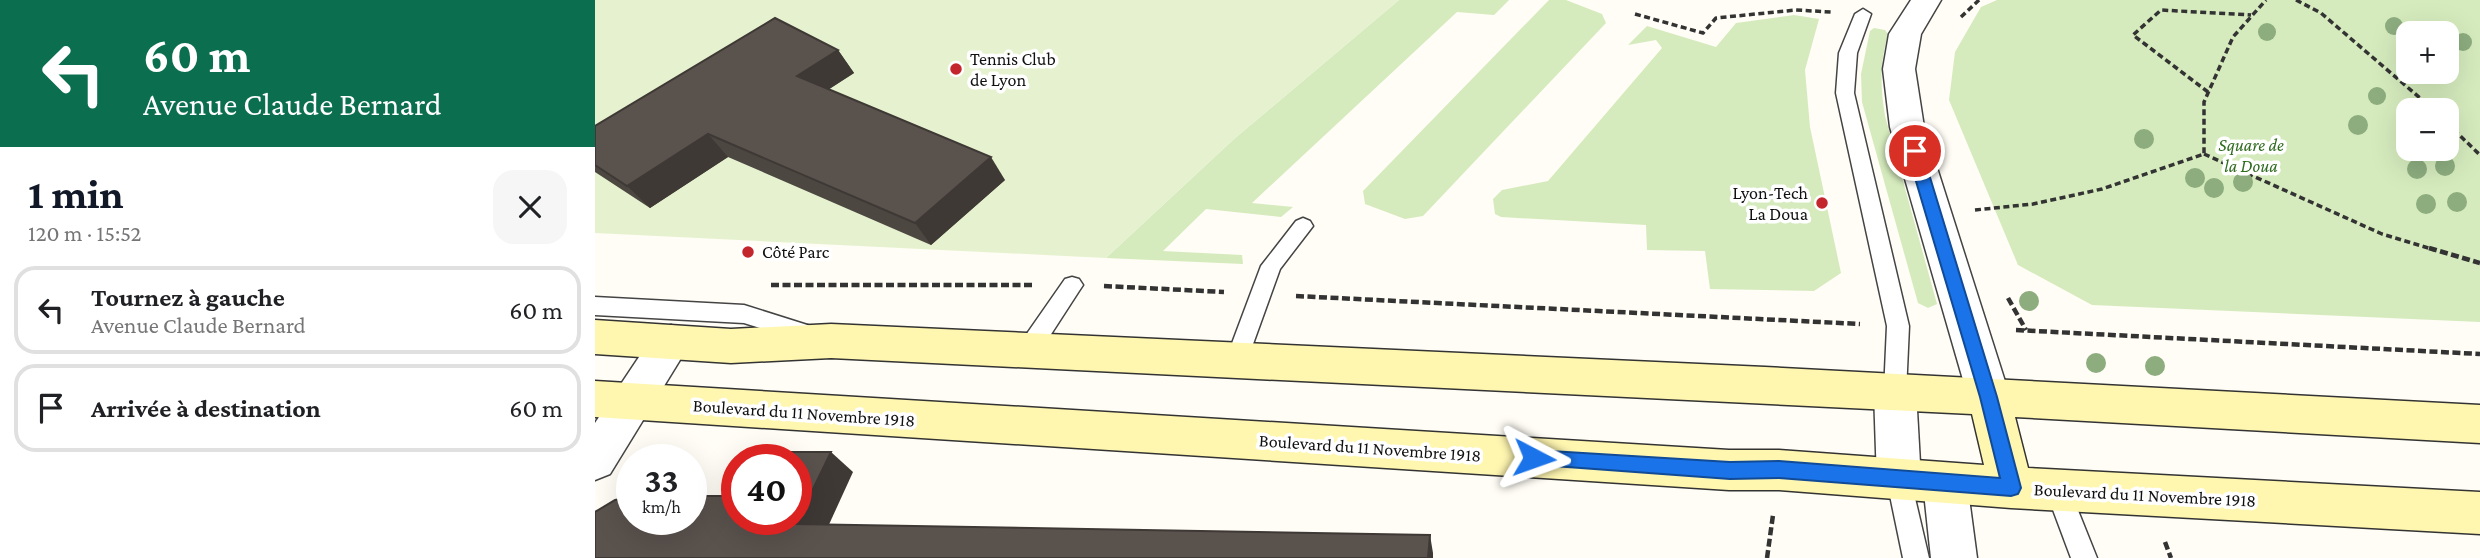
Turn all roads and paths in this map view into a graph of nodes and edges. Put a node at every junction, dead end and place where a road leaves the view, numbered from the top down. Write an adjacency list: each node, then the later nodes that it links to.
1 (1926, 0): 25 (street)
2 (1979, 0): 8 (path)
3 (2266, 0): 7 (path)
4 (2296, 0): 10 (path)
5 (1635, 14): 6 (path)
6 (1863, 14): 24 (lane)
7 (2252, 15): 9 (path); 9 (path)
8 (1955, 23)
9 (2208, 92): 12 (path)
10 (2420, 98)
11 (2459, 135): 13 (path)
12 (2204, 154): 15 (path); 18 (path)
13 (2480, 155)
14 (1970, 198): 15 (path)
15 (1975, 210): 16 (path)
16 (1979, 223)
17 (1303, 226): 22 (lane)
18 (2480, 263)
19 (764, 285): 20 (path)
20 (1072, 285): 22 (path); 30 (lane)
21 (2004, 288): 26 (path)
22 (1260, 294): 24 (path); 32 (lane)
23 (595, 306): 28 (lane)
24 (1898, 326): 33 (lane)
25 (1966, 328): 26 (path); 34 (street)
26 (2027, 331): 31 (path)
27 (595, 337): 29 (street)
28 (831, 341): 29 (street); 30 (street)
29 (671, 342): 35 (street)
30 (1027, 352): 32 (street)
31 (2480, 354)
32 (1236, 362): 33 (street)
33 (1895, 392): 34 (street); 38 (street)
34 (1989, 397): 36 (street); 40 (street)
35 (614, 401): 37 (street); 38 (street, Boulevard du 11 Novembre 1918)
36 (2480, 424)
37 (595, 460)
38 (1899, 481): 39 (street, Boulevard du 11 Novembre 1918); 45 (lane)
39 (1945, 483): 40 (street, Boulevard du 11 Novembre 1918); 46 (street)
40 (2011, 488): 41 (street, Boulevard du 11 Novembre 1918)
41 (2058, 491): 42 (street, Boulevard du 11 Novembre 1918); 47 (lane)
42 (2480, 513)
43 (1773, 515): 44 (path)
44 (1767, 558)
45 (1916, 558)
46 (1954, 558)
47 (2084, 558)

